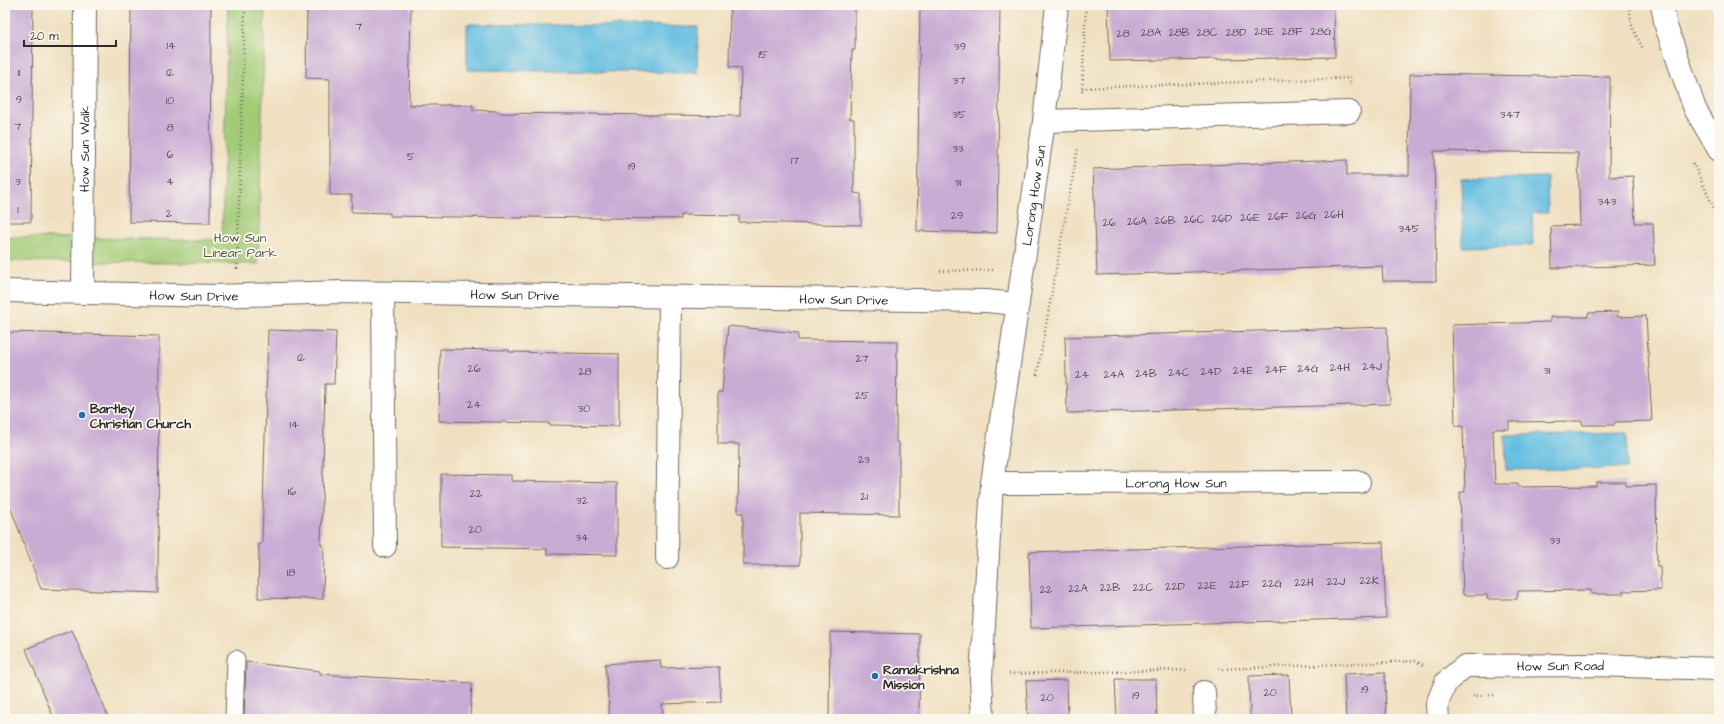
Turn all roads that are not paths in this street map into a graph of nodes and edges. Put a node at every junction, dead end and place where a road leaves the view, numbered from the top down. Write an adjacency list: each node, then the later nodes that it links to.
1 (85, 5): 8 (street, How Sun Walk)
2 (1057, 5): 5 (street, Lorong How Sun)
3 (1662, 5): 6 (street)
4 (1349, 112): 5 (street)
5 (1044, 121): 11 (street, Lorong How Sun)
6 (1719, 150)
7 (5, 291): 8 (street, How Sun Drive)
8 (82, 293): 9 (street, How Sun Drive)
9 (383, 293): 10 (street, How Sun Drive); 14 (street)
10 (670, 297): 11 (street, How Sun Drive); 15 (street)
11 (1018, 304): 13 (street, Lorong How Sun)
12 (1359, 482): 13 (street, Lorong How Sun)
13 (992, 483): 20 (street, Lorong How Sun)
14 (385, 546)
15 (667, 558)
16 (236, 659): 19 (lane)
17 (1719, 669): 22 (street, How Sun Road)
18 (1204, 692): 21 (street)
19 (234, 719)
20 (983, 719)
21 (1205, 719)
22 (1438, 719)

